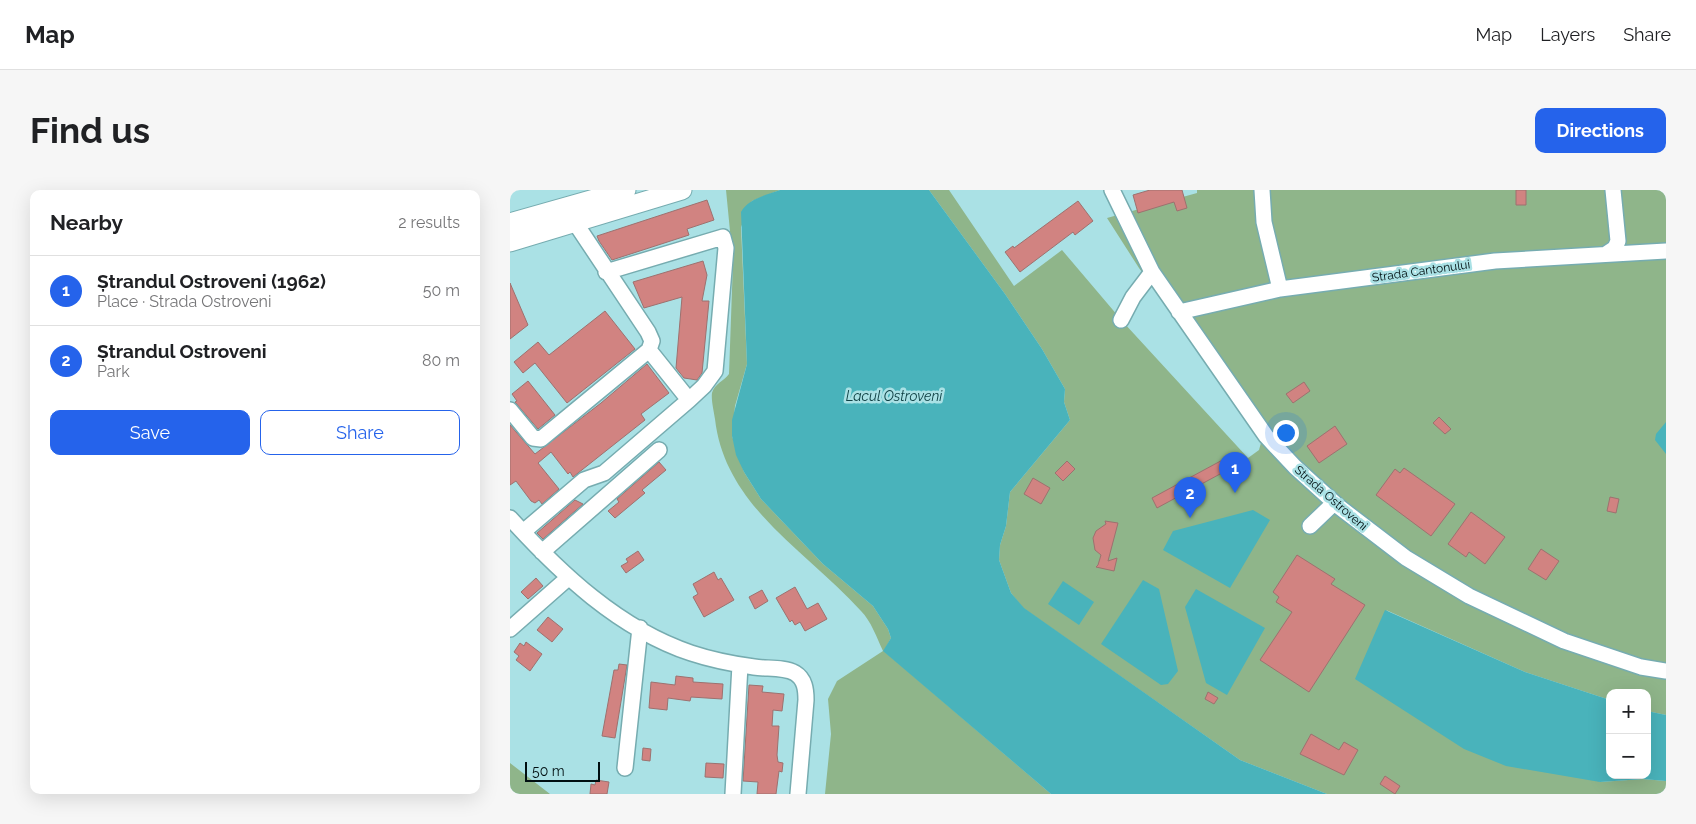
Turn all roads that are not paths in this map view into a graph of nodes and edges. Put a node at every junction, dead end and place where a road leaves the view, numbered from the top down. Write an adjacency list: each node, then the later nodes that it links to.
1 (626, 190): 6 (main road)
2 (682, 190): 7 (main road)
3 (1112, 190): 12 (street, Strada Ostroveni)
4 (1262, 190): 13 (street)
5 (1613, 190): 10 (street)
6 (510, 223)
7 (576, 224): 8 (main road); 11 (street)
8 (510, 242)
9 (1666, 251): 10 (street, Strada Cantonului)
10 (1606, 254): 13 (street, Strada Cantonului)
11 (606, 272): 16 (street); 17 (street)
12 (1152, 272): 14 (street, Strada Ostroveni); 15 (street)
13 (1280, 289): 14 (street, Strada Cantonului)
14 (1179, 312): 20 (street, Strada Ostroveni)
15 (1121, 320)
16 (649, 350): 17 (street); 18 (street)
17 (689, 400): 23 (street)
18 (510, 410)
19 (659, 450): 24 (street)
20 (1334, 503): 22 (street); 29 (street, Strada Ostroveni)
21 (510, 518): 23 (street)
22 (1310, 526)
23 (523, 532): 24 (street)
24 (542, 552): 25 (street)
25 (568, 578): 26 (street); 27 (street)
26 (640, 628): 28 (street); 30 (street)
27 (510, 629)
28 (740, 665): 31 (street); 32 (street)
29 (1666, 671)
30 (625, 768)
31 (733, 794)
32 (798, 794)

